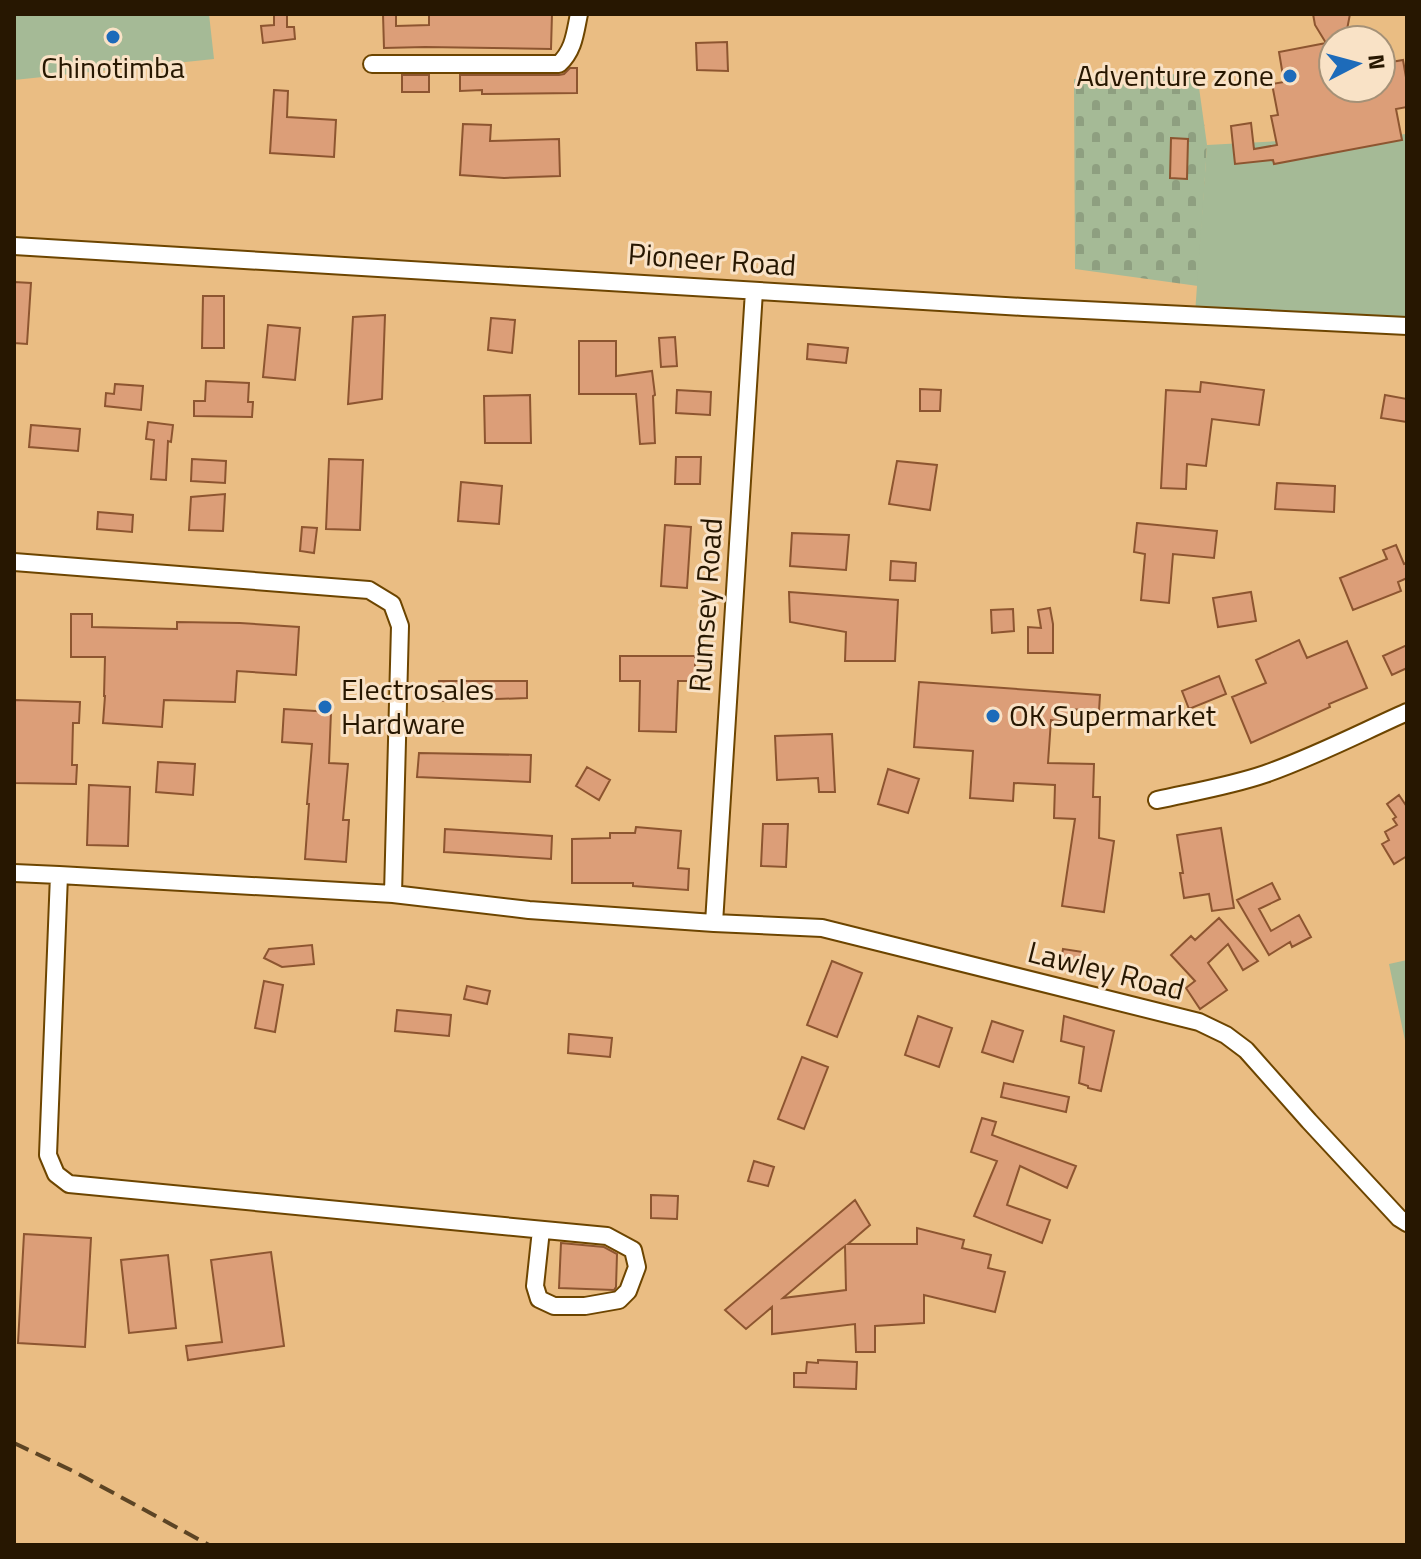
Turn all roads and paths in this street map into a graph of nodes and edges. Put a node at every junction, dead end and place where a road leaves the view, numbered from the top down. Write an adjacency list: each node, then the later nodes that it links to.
1 (579, 14): 2 (street)
2 (372, 64)
3 (14, 246): 4 (street, Pioneer Road)
4 (754, 291): 5 (street, Pioneer Road); 12 (street, Rumsey Road)
5 (1407, 326)
6 (14, 562): 11 (street)
7 (1407, 712): 8 (street)
8 (1157, 800)
9 (14, 873): 10 (street, Lawley Road)
10 (59, 875): 11 (street, Lawley Road); 14 (street)
11 (393, 894): 12 (street, Lawley Road)
12 (714, 923): 13 (street, Lawley Road)
13 (1407, 1223)
14 (541, 1230): 14 (street)

